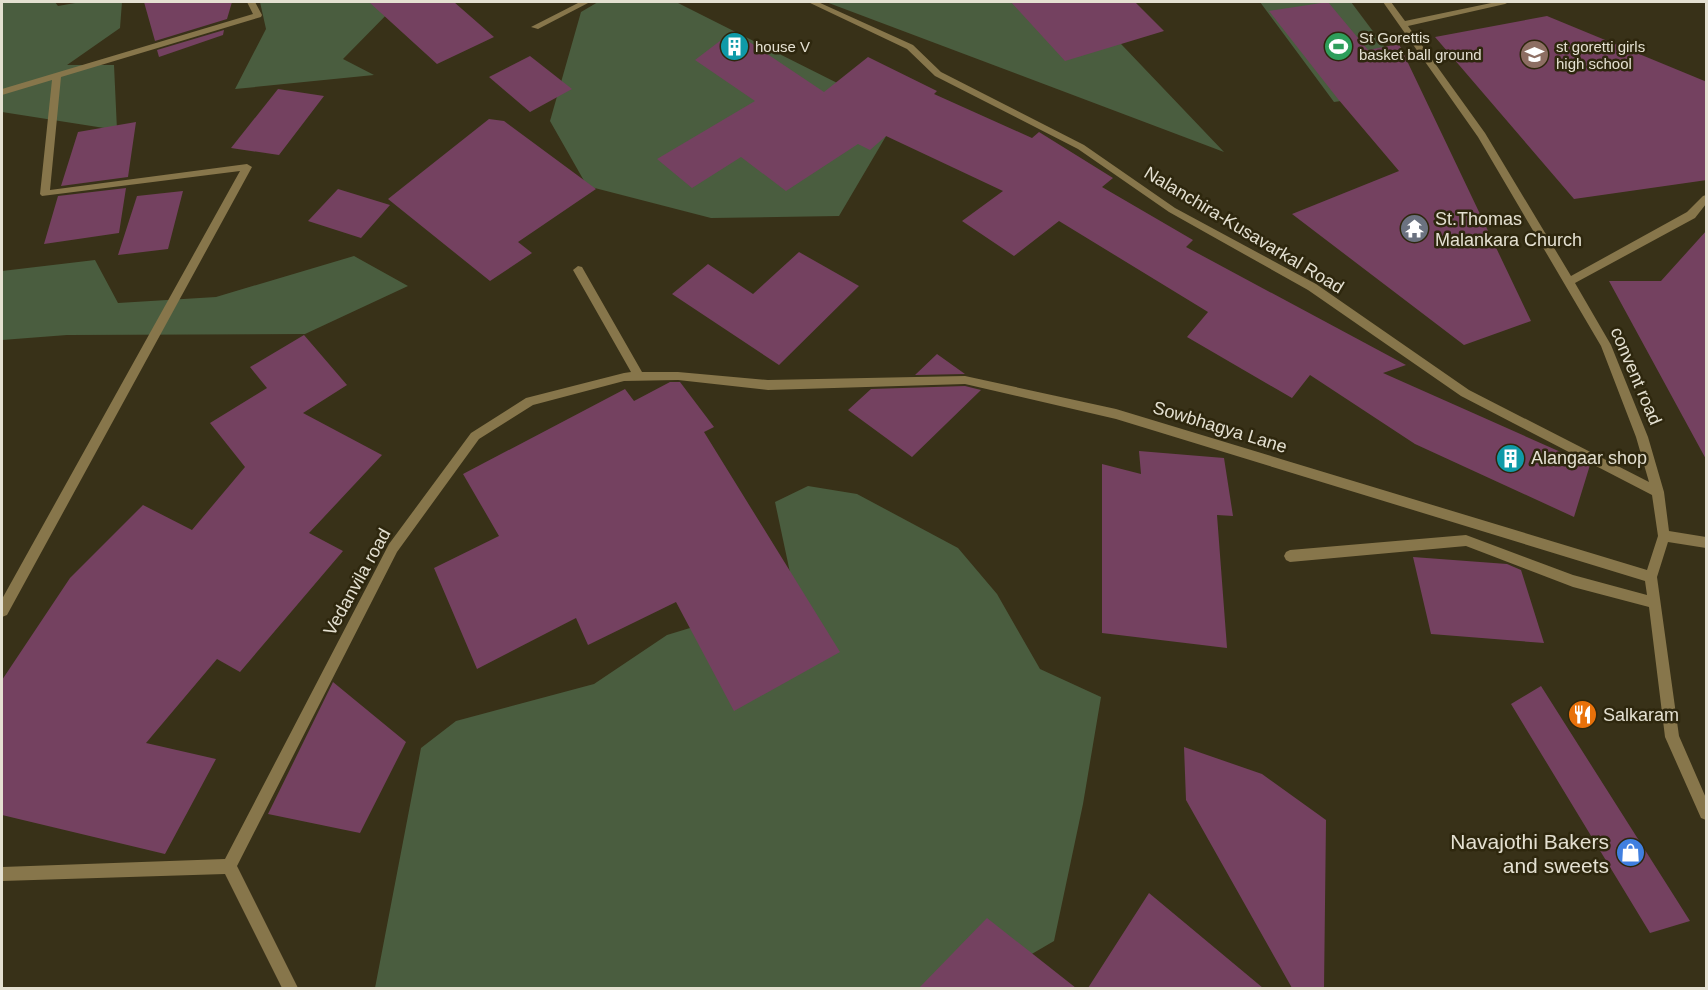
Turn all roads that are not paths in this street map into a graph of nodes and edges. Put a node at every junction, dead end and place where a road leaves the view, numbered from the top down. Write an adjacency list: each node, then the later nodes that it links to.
1 (251, 2): 8 (street)
2 (586, 2): 7 (street)
3 (812, 2): 14 (street, Nalanchira-Kusavarkal Road)
4 (1387, 2): 6 (street, convent road)
5 (1505, 2): 6 (street)
6 (1404, 24): 12 (street, convent road)
7 (535, 27)
8 (57, 76): 9 (street); 20 (street)
9 (2, 92)
10 (1707, 198): 12 (street)
11 (578, 270): 13 (street)
12 (1569, 282): 14 (street, convent road)
13 (640, 378): 18 (street, Sowbhagya Lane); 22 (street, Vedanvila road)
14 (1658, 492): 15 (street, convent road)
15 (1664, 536): 16 (street); 18 (street, convent road)
16 (1707, 542)
17 (1290, 556): 19 (street)
18 (1650, 577): 19 (street, convent road)
19 (1655, 603): 21 (street, convent road)
20 (2, 610)
21 (1707, 813)
22 (229, 866): 23 (street); 24 (street)
23 (2, 874)
24 (290, 988)

